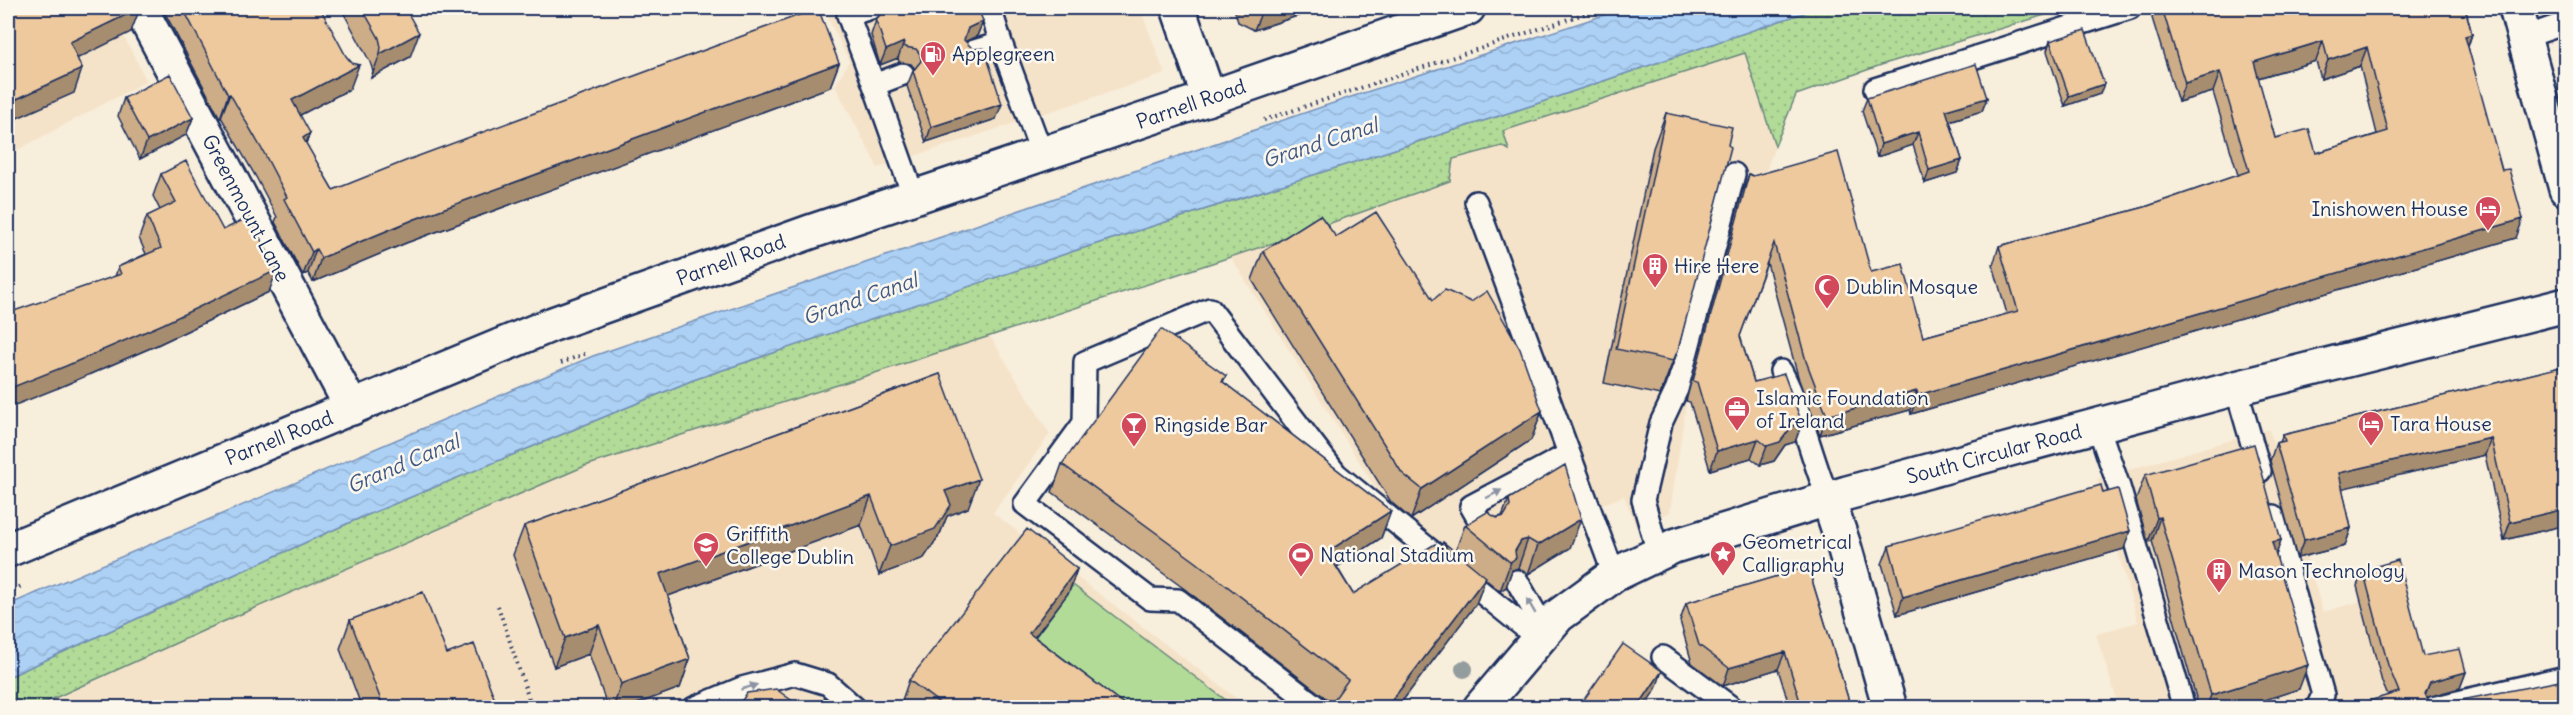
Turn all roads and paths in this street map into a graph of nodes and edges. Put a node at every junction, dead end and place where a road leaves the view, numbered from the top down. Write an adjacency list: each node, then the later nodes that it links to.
1 (140, 8): 27 (main road, Greenmount Lane)
2 (872, 8): 13 (lane)
3 (990, 8): 10 (lane)
4 (1178, 8): 15 (main road)
5 (1468, 8): 15 (main road, Parnell Road)
6 (1602, 8): 16 (path)
7 (2130, 8): 14 (lane)
8 (2520, 22): 9 (lane); 19 (main road)
9 (2565, 23)
10 (1001, 43): 11 (lane); 17 (lane)
11 (971, 52)
12 (903, 74): 13 (lane)
13 (874, 84): 20 (lane)
14 (1875, 89)
15 (1209, 98): 17 (main road, Parnell Road)
16 (1260, 121)
17 (1042, 154): 20 (main road, Parnell Road)
18 (1734, 174): 33 (lane)
19 (2565, 189)
20 (914, 198): 27 (main road, Parnell Road)
21 (1476, 202): 29 (lane)
22 (2565, 305): 26 (main road, South Circular Road)
23 (596, 350): 24 (path)
24 (552, 366)
25 (1781, 371): 30 (lane)
26 (2236, 388): 28 (main road, South Circular Road); 50 (lane)
27 (352, 408): 32 (main road, Parnell Road)
28 (2098, 426): 30 (main road, South Circular Road); 49 (lane)
29 (1569, 454): 31 (lane, one-way to 29); 34 (lane)
30 (1828, 498): 33 (main road, South Circular Road); 48 (main road)
31 (1487, 534)
32 (8, 550)
33 (1658, 553): 34 (main road, South Circular Road)
34 (1614, 575): 39 (main road, South Circular Road)
35 (1517, 581): 39 (lane, one-way to 35)
36 (29, 583): 37 (path)
37 (8, 592)
38 (498, 606): 42 (path)
39 (1542, 634): 45 (lane); 46 (main road, South Circular Road)
40 (1663, 657): 47 (lane)
41 (2565, 677): 51 (lane)
42 (532, 708)
43 (694, 708): 44 (lane, one-way to 44)
44 (855, 708)
45 (1317, 708)
46 (1480, 708)
47 (1732, 708)
48 (1890, 708)
49 (2184, 708)
50 (2317, 708)
51 (2432, 708)

